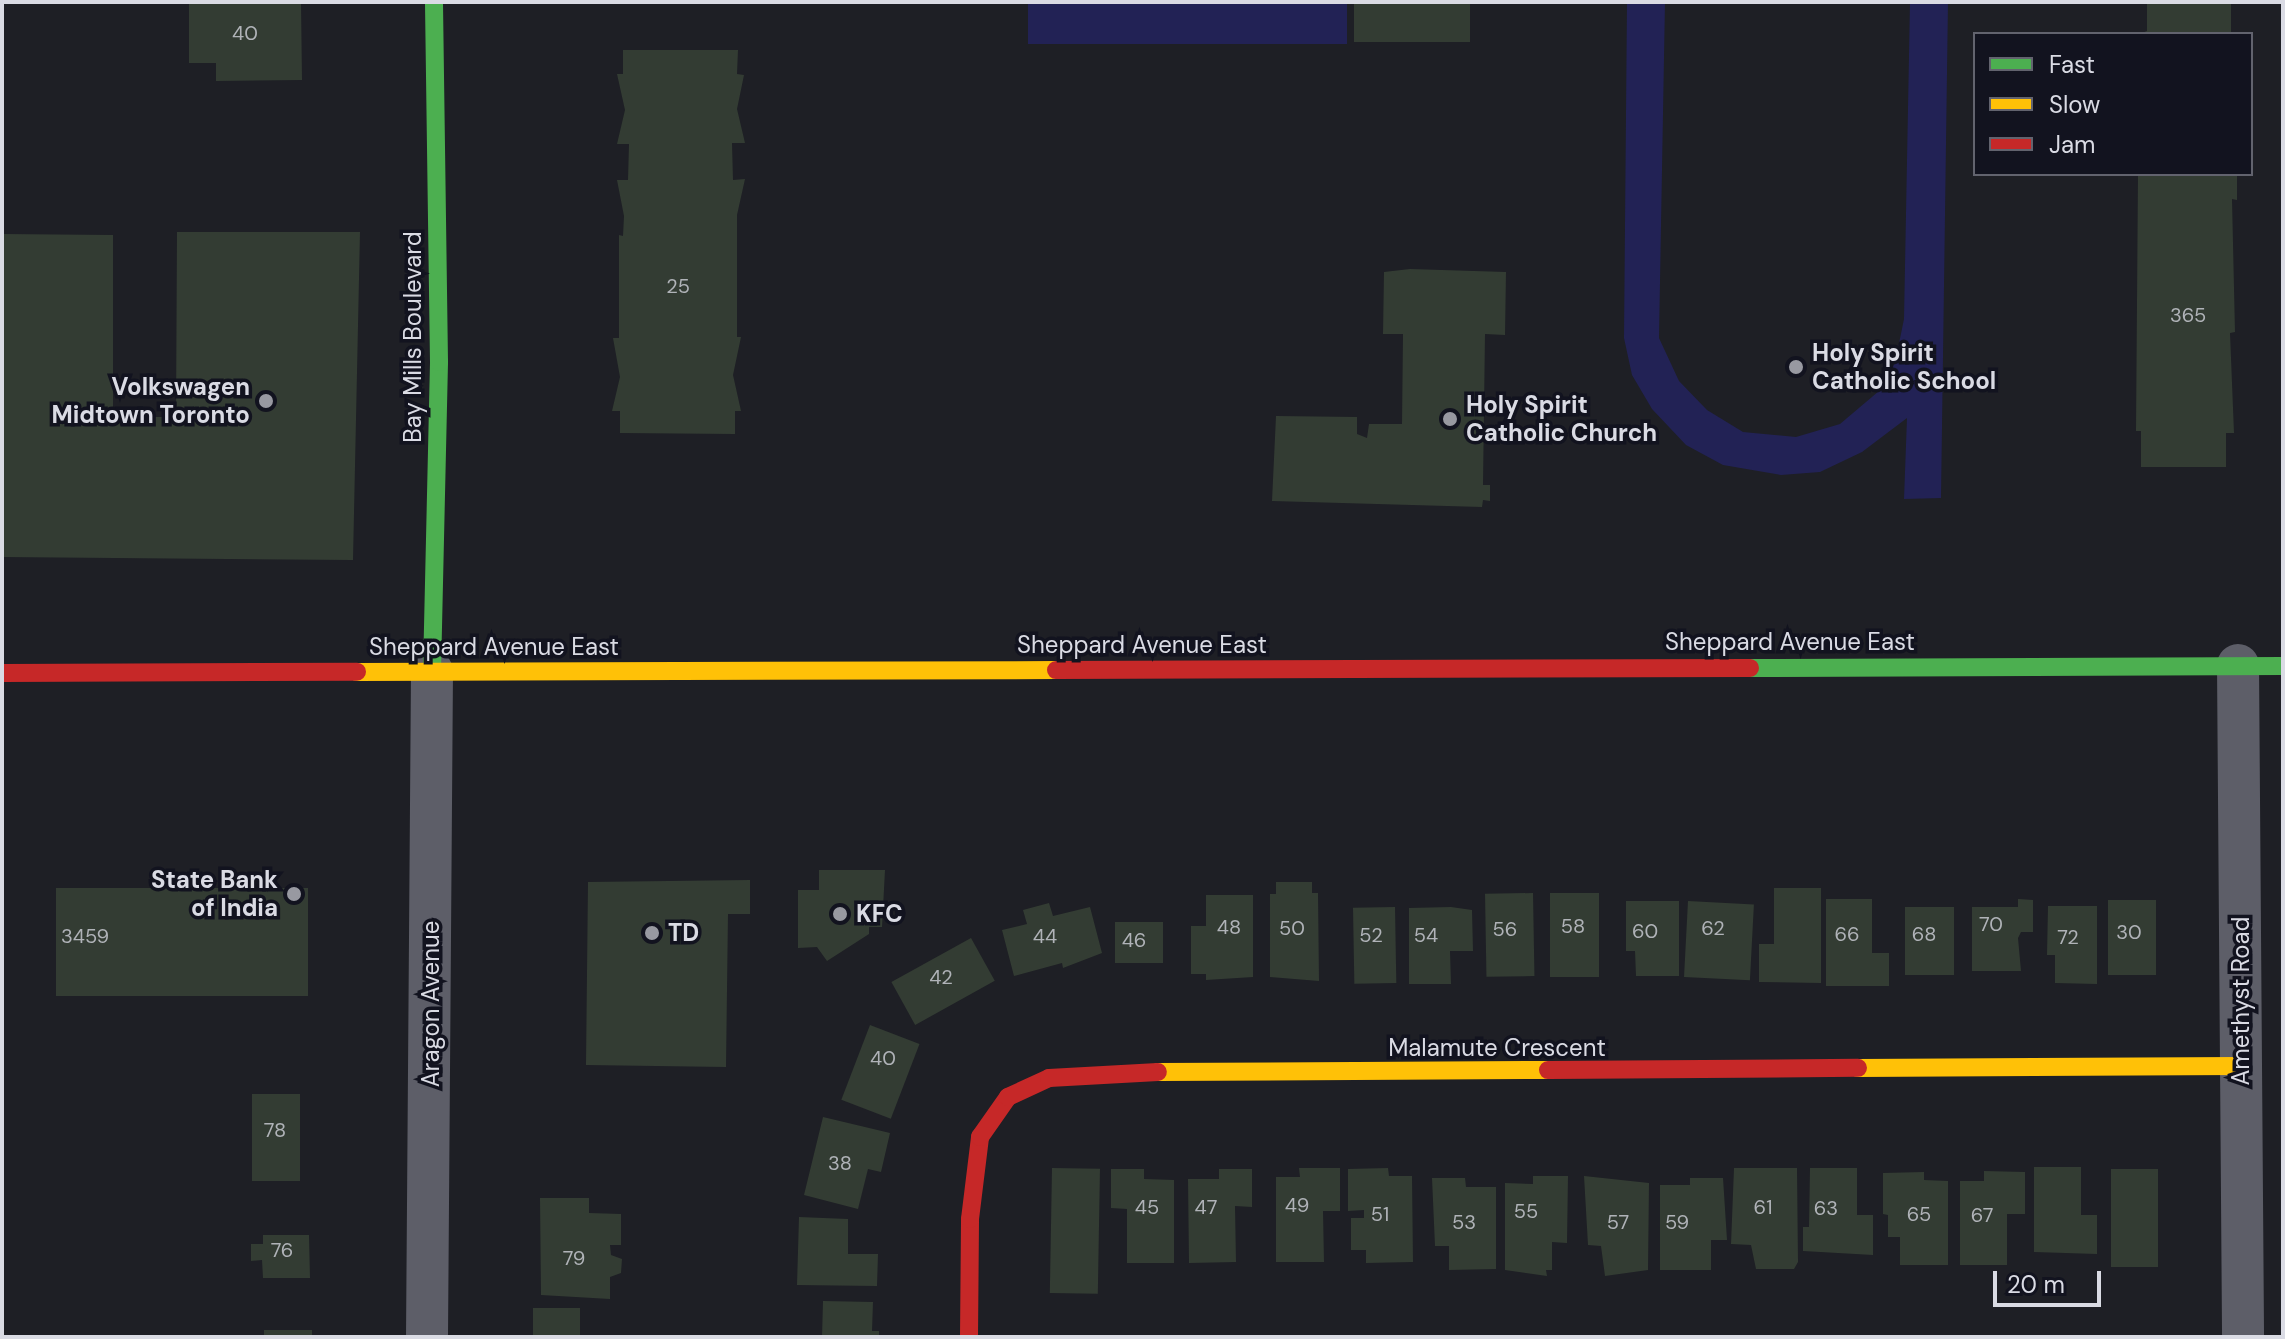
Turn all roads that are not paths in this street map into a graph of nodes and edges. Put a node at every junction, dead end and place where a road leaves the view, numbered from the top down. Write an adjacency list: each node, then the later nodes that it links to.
1 (434, 2): 4 (main road, Bay Mills Boulevard)
2 (2238, 665): 3 (main road, Sheppard Avenue East); 4 (main road, Sheppard Avenue East); 6 (street, Amethyst Road)
3 (2283, 666)
4 (432, 671): 5 (main road, Sheppard Avenue East); 7 (street, Aragon Avenue)
5 (2, 673)
6 (2240, 1066): 8 (main road, Malamute Crescent); 9 (street, Amethyst Road)
7 (427, 1337)
8 (969, 1337)
9 (2243, 1337)

